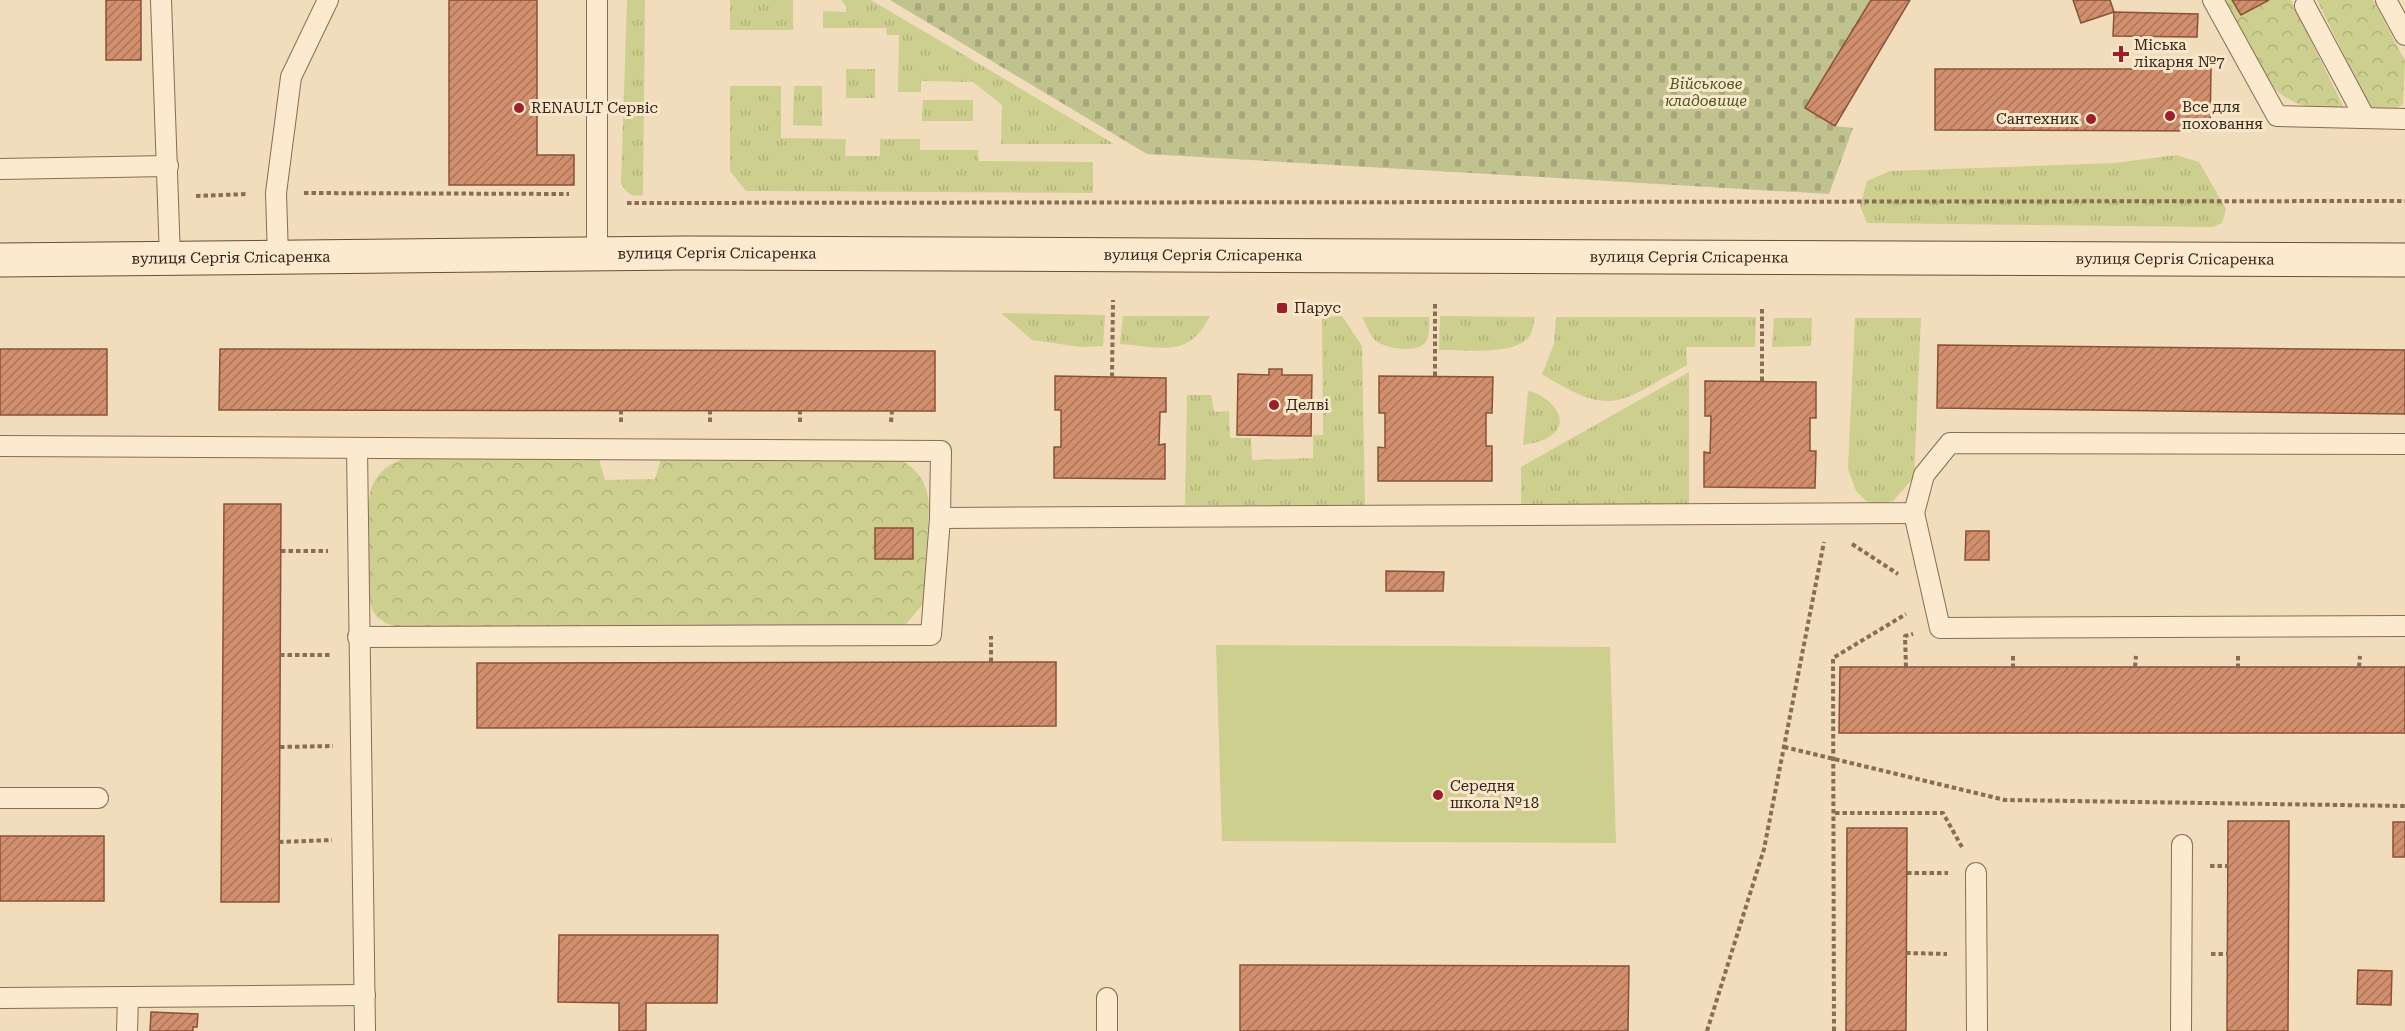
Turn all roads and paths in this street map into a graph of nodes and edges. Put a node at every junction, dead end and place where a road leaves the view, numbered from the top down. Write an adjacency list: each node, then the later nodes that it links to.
1 (161, 0): 10 (lane)
2 (328, 0): 15 (lane)
3 (597, 0): 13 (lane)
4 (2213, 0): 8 (lane)
5 (2386, 0): 7 (lane)
6 (2305, 6): 8 (lane)
7 (2405, 35)
8 (2365, 118): 9 (lane)
9 (2405, 119)
10 (168, 166): 11 (lane); 16 (lane)
11 (0, 169)
12 (2405, 201): 13 (path)
13 (598, 202): 14 (lane)
14 (597, 253): 15 (street, вулиця Сергія Слісаренка); 18 (street, вулиця Сергія Слісаренка)
15 (278, 257): 16 (street, вулиця Сергія Слісаренка)
16 (170, 258): 17 (street, вулиця Сергія Слісаренка)
17 (0, 260)
18 (2405, 260)
19 (1113, 300): 23 (path)
20 (1435, 302): 22 (path)
21 (1762, 307): 24 (path)
22 (1435, 376)
23 (1113, 377)
24 (1762, 381)
25 (2405, 444): 28 (lane)
26 (0, 447): 27 (lane)
27 (357, 448): 29 (lane); 32 (lane)
28 (1914, 513): 30 (lane); 33 (lane)
29 (940, 518): 30 (lane); 36 (lane)
30 (1829, 520): 33 (path); 41 (path)
31 (281, 551): 32 (path)
32 (357, 551): 36 (lane)
33 (1933, 598): 34 (lane); 42 (path)
34 (2405, 626)
35 (991, 636): 38 (path)
36 (358, 646): 37 (path); 39 (lane)
37 (280, 655)
38 (991, 662)
39 (360, 746): 40 (path); 47 (lane)
40 (280, 747)
41 (1784, 747): 42 (path); 61 (path)
42 (1835, 759): 45 (path); 46 (path)
43 (0, 798): 44 (lane)
44 (98, 798)
45 (2405, 806)
46 (1835, 813): 51 (path); 62 (path)
47 (362, 839): 48 (path); 54 (lane)
48 (279, 842)
49 (2182, 845): 64 (lane)
50 (1907, 873): 51 (path)
51 (1976, 873): 53 (lane)
52 (1906, 953): 53 (path)
53 (1976, 955): 63 (lane)
54 (365, 995): 55 (lane); 59 (lane)
55 (128, 997): 56 (lane); 58 (lane)
56 (0, 998)
57 (1107, 998): 60 (lane)
58 (127, 1031)
59 (365, 1031)
60 (1107, 1031)
61 (1707, 1031)
62 (1834, 1031)
63 (1977, 1031)
64 (2181, 1031)

